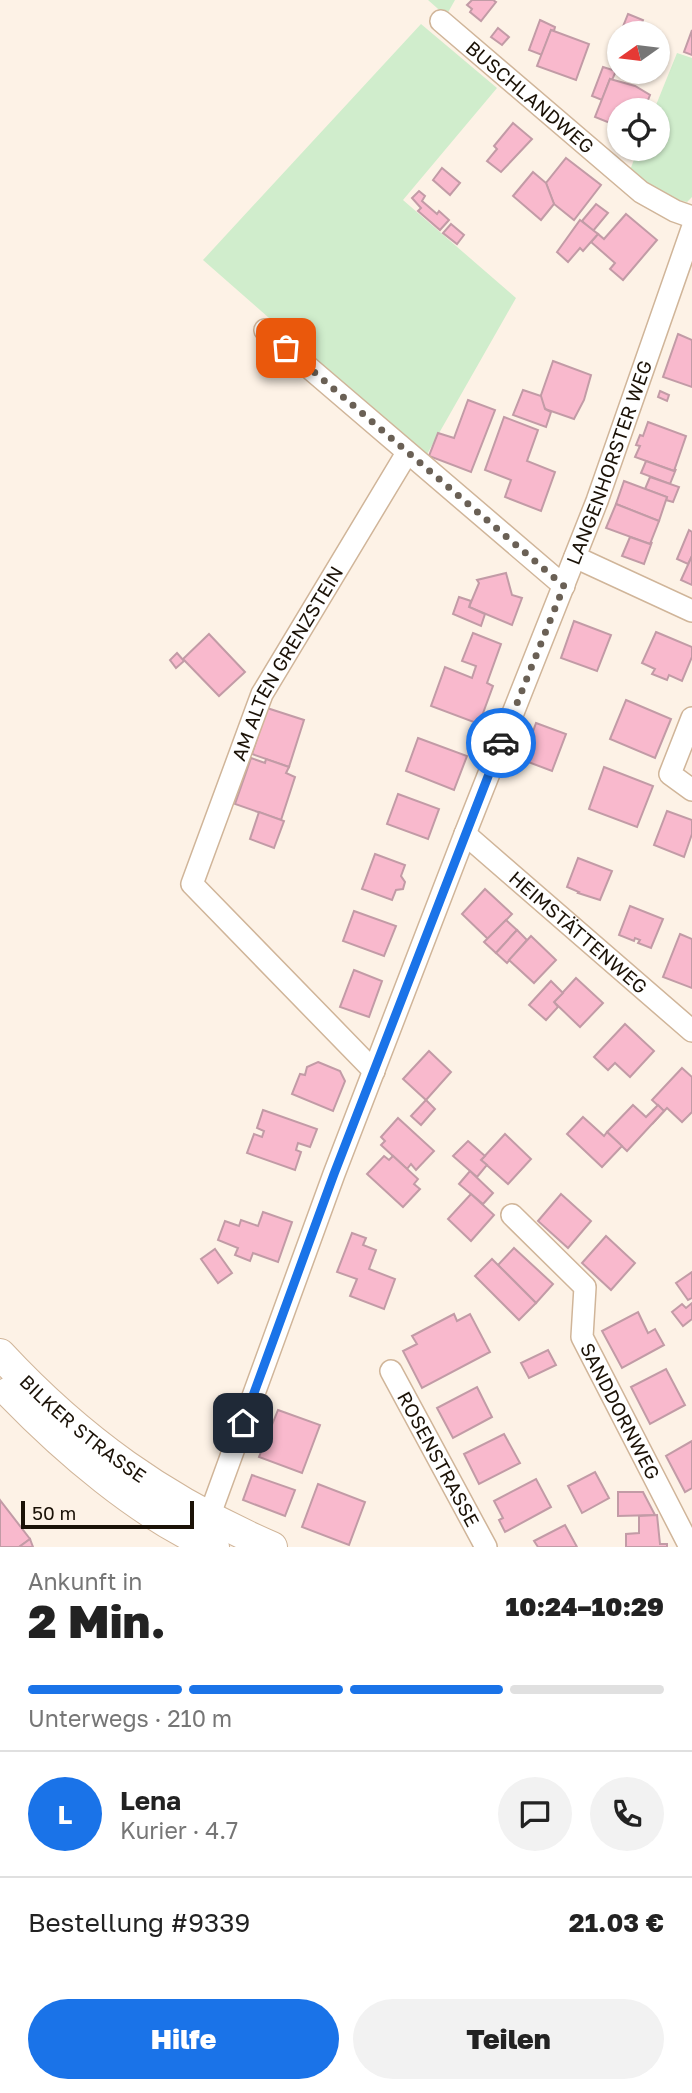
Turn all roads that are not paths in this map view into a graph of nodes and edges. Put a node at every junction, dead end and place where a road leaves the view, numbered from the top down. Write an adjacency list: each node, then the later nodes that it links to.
1 (441, 21): 2 (street, BUSCHLANDWEG)
2 (692, 217)
3 (692, 229): 6 (street, LANGENHORSTER WEG)
4 (265, 330): 5 (street)
5 (407, 453): 7 (street); 13 (street, AM ALTEN GRENZSTEIN)
6 (575, 557): 7 (street, LANGENHORSTER WEG); 8 (street)
7 (564, 586): 11 (street, LANGENHORSTER WEG)
8 (692, 611)
9 (692, 718): 10 (street)
10 (692, 789)
11 (465, 834): 12 (street, HEIMSTÄTTENWEG); 13 (street, LANGENHORSTER WEG)
12 (692, 1031)
13 (374, 1072): 19 (street, LANGENHORSTER WEG)
14 (512, 1215): 22 (street, SANDDORNWEG)
15 (0, 1354): 19 (street, BILKER STRASSE)
16 (391, 1371): 21 (street, ROSENSTRASSE)
17 (0, 1382): 18 (street, BILKER STRASSE)
18 (178, 1539): 19 (street, BILKER STRASSE)
19 (209, 1539): 20 (street)
20 (272, 1547)
21 (486, 1547)
22 (690, 1547)

